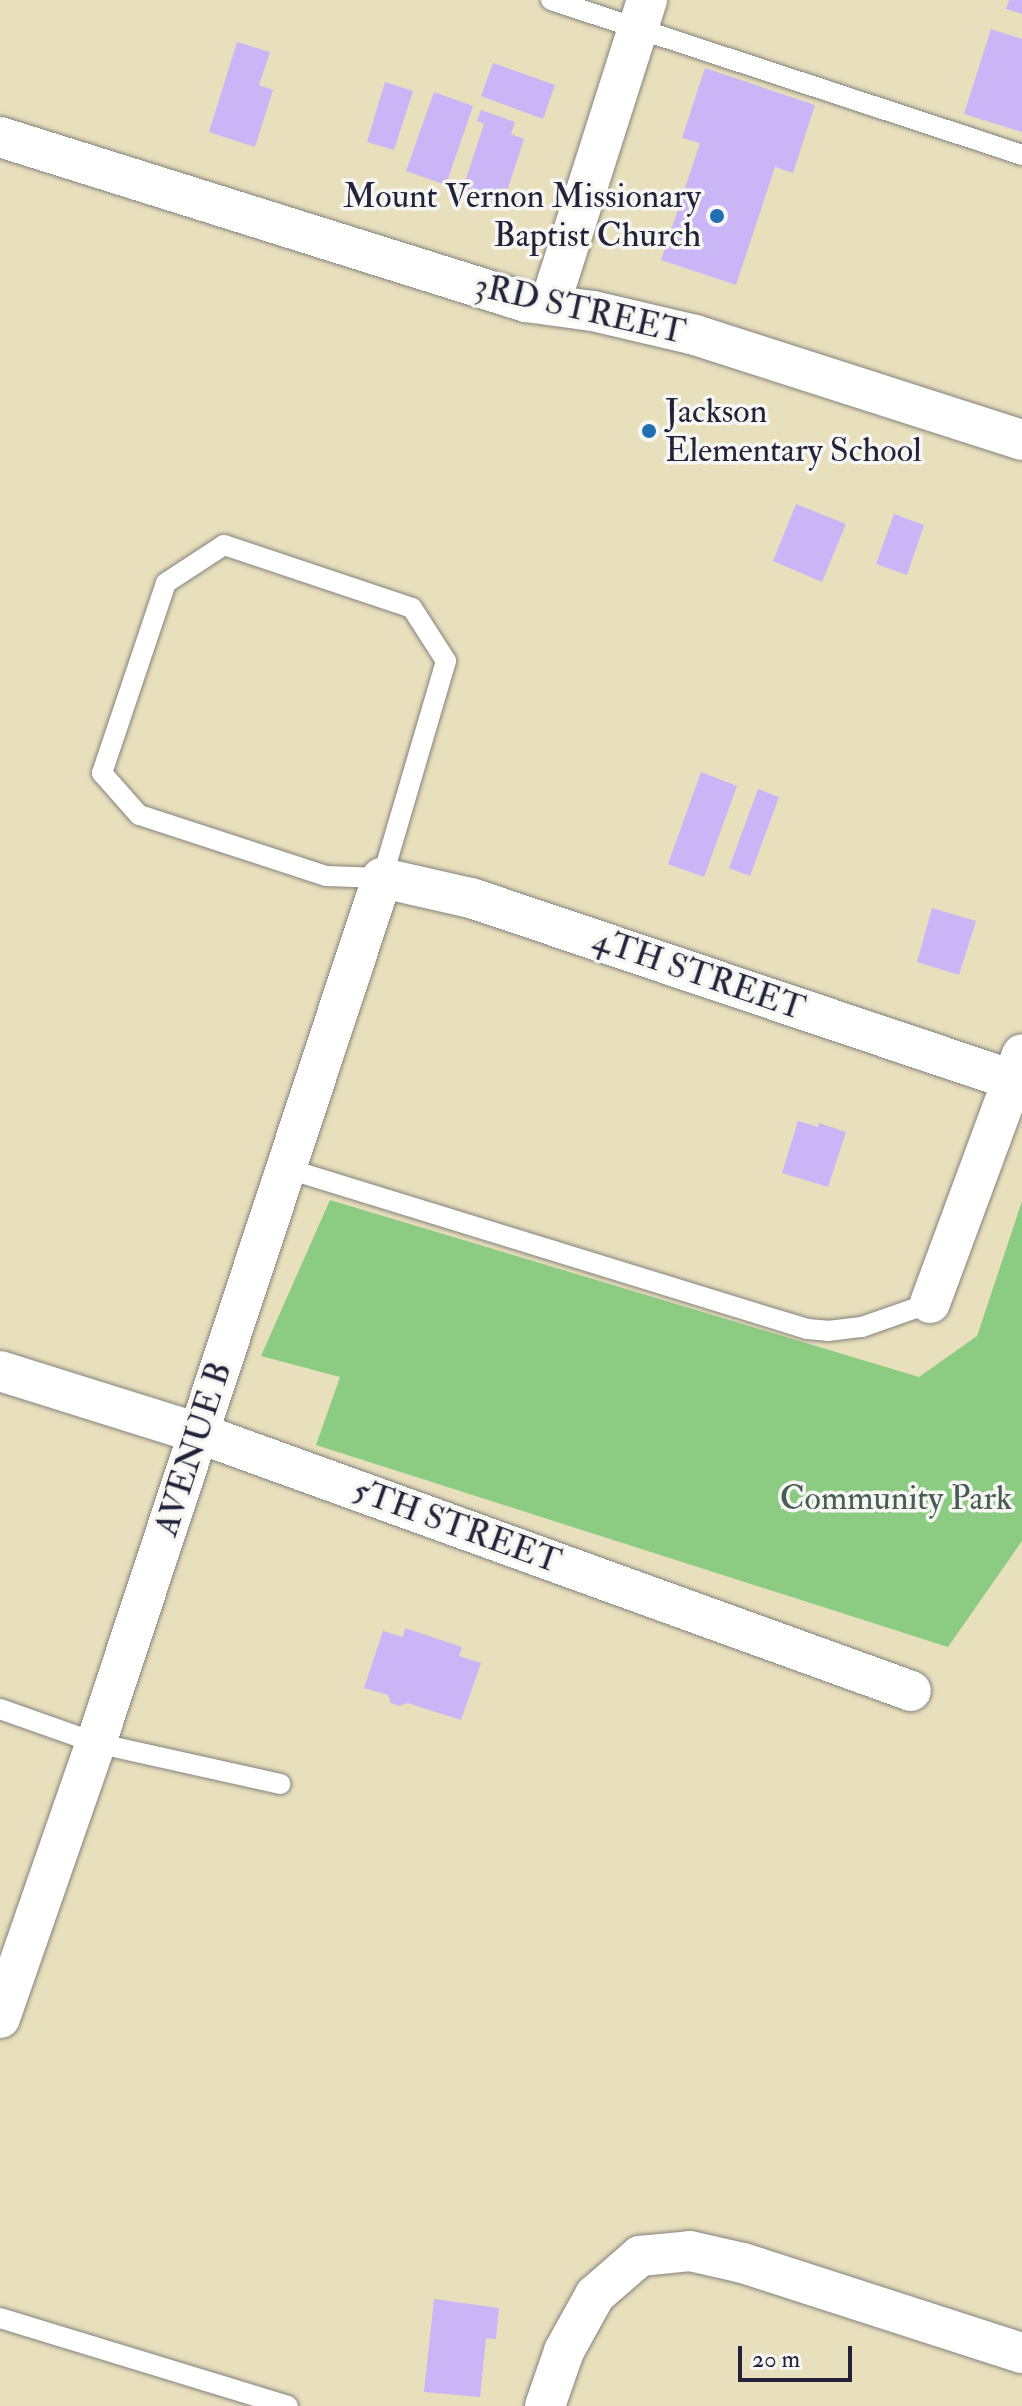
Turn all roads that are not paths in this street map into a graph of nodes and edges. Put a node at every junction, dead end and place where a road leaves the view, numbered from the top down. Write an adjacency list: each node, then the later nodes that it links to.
1 (551, 0): 2 (lane)
2 (642, 14): 4 (lane); 5 (street)
3 (0, 137): 5 (street, 3RD STREET)
4 (1022, 155)
5 (550, 304): 6 (street, 3RD STREET)
6 (1022, 440)
7 (382, 878): 7 (lane); 8 (street, 4TH STREET); 9 (street, AVENUE B)
8 (1017, 1067): 10 (street)
9 (285, 1168): 10 (lane); 12 (street, AVENUE B)
10 (930, 1303)
11 (0, 1371): 12 (street, 5TH STREET)
12 (198, 1433): 13 (street, 5TH STREET); 15 (street, AVENUE B)
13 (911, 1691)
14 (0, 1709): 15 (lane)
15 (96, 1743): 16 (lane); 17 (street, AVENUE B)
16 (281, 1784)
17 (7, 1976): 18 (street, AVENUE B)
18 (0, 2018)
19 (0, 2318): 21 (lane)
20 (1022, 2353): 22 (street)
21 (288, 2406)
22 (545, 2406)

